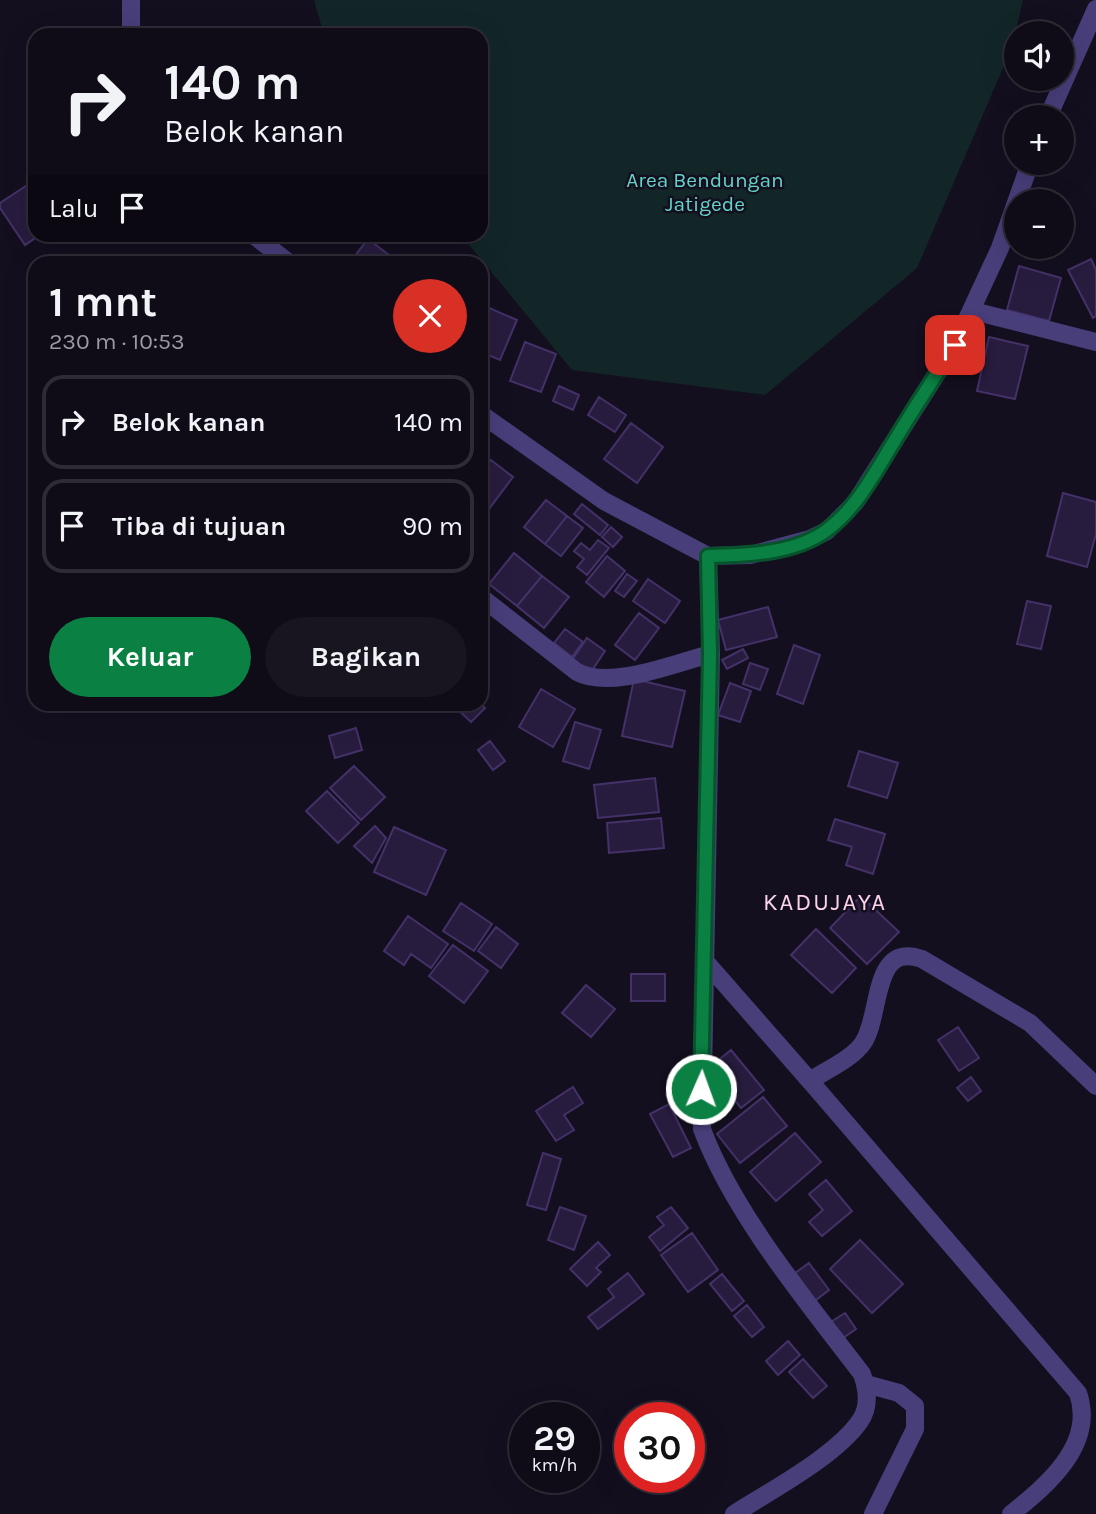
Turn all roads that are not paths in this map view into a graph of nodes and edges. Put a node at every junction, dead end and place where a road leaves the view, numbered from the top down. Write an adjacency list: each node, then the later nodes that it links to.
1 (131, 0): 3 (street)
2 (1096, 9): 4 (street)
3 (131, 28)
4 (1053, 105)
5 (1026, 175): 8 (street)
6 (262, 242): 7 (street)
7 (280, 256)
8 (973, 311): 9 (street); 11 (street)
9 (1096, 342)
10 (488, 419): 11 (street)
11 (708, 556): 13 (street)
12 (488, 602): 13 (street)
13 (710, 654): 14 (street)
14 (704, 960): 15 (street); 17 (street)
15 (810, 1081): 16 (street); 20 (street)
16 (1096, 1086)
17 (866, 1384): 18 (street); 19 (street)
18 (734, 1514)
19 (873, 1514)
20 (1011, 1514)

